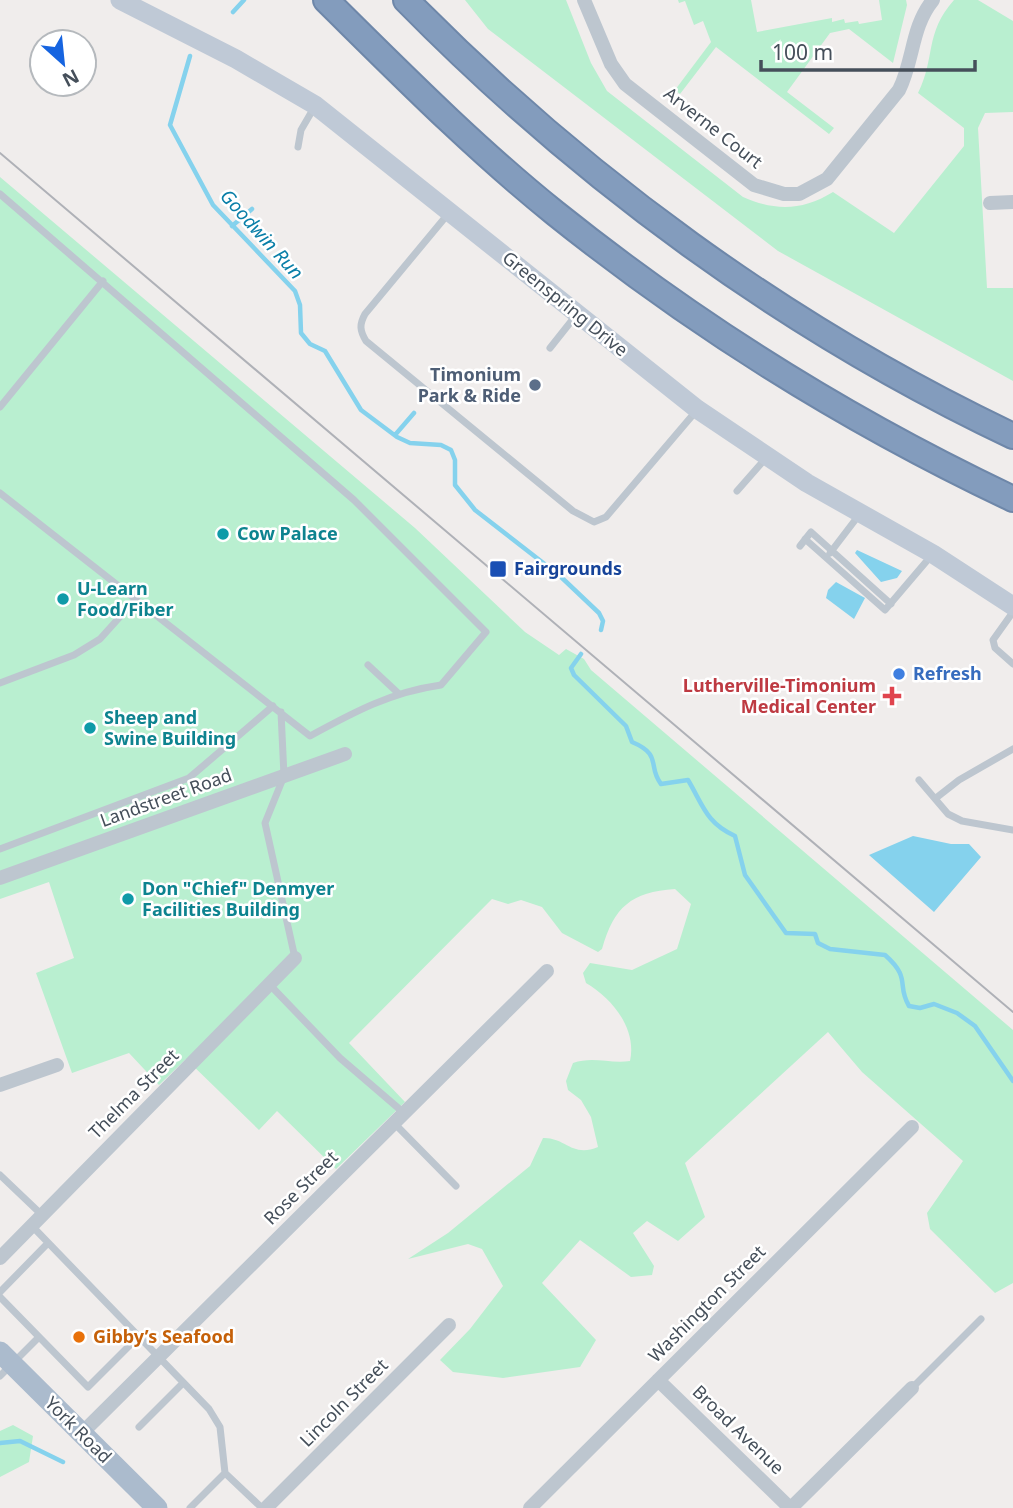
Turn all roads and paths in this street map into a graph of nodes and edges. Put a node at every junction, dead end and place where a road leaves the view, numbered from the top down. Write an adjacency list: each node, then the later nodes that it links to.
1 (120, 0): 6 (main road, Greenspring Drive)
2 (326, 0): 21 (highway)
3 (406, 0): 17 (highway)
4 (584, 0): 5 (street, Arverne Court)
5 (933, 0)
6 (315, 105): 7 (lane); 11 (main road, Greenspring Drive)
7 (298, 147)
8 (0, 194): 12 (lane)
9 (1013, 202): 10 (street)
10 (990, 203)
11 (450, 211): 13 (main road, Greenspring Drive); 16 (lane)
12 (103, 281): 15 (lane); 33 (lane)
13 (578, 313): 14 (lane); 16 (main road, Greenspring Drive)
14 (550, 348)
15 (0, 407)
16 (697, 409): 18 (main road, Greenspring Drive)
17 (1013, 436)
18 (767, 457): 19 (lane); 22 (main road, Greenspring Drive)
19 (737, 491)
20 (0, 493): 26 (lane)
21 (1013, 499)
22 (859, 515): 23 (lane); 24 (main road, Greenspring Drive)
23 (832, 550): 25 (lane); 25 (lane); 27 (lane)
24 (933, 554): 27 (lane); 28 (main road, Greenspring Drive)
25 (827, 558): 27 (lane)
26 (136, 599): 32 (lane); 34 (lane)
27 (891, 604)
28 (1013, 606)
29 (1013, 612): 30 (lane)
30 (1013, 664)
31 (368, 665): 33 (lane)
32 (0, 683)
33 (398, 693): 35 (lane)
34 (273, 706): 35 (lane); 42 (lane)
35 (281, 712): 38 (lane)
36 (1013, 749): 40 (lane)
37 (345, 754): 38 (street, Landstreet Road)
38 (284, 776): 43 (street, Landstreet Road); 44 (lane)
39 (919, 780): 40 (lane)
40 (936, 797): 41 (lane)
41 (1013, 830)
42 (0, 849)
43 (0, 878)
44 (295, 958): 46 (street, Thelma Street)
45 (547, 971): 49 (street, Rose Street)
46 (269, 984): 49 (lane); 53 (street, Thelma Street)
47 (57, 1065): 48 (street)
48 (0, 1085)
49 (399, 1118): 52 (lane); 63 (street, Rose Street)
50 (912, 1127): 65 (street, Washington Street)
51 (0, 1174): 53 (lane)
52 (456, 1186)
53 (42, 1214): 54 (street, Thelma Street)
54 (31, 1226): 55 (lane); 56 (street, Thelma Street)
55 (48, 1243): 57 (lane); 62 (lane)
56 (0, 1258)
57 (0, 1292)
58 (0, 1297): 61 (lane)
59 (981, 1319): 67 (lane)
60 (449, 1325): 73 (street, Lincoln Street)
61 (39, 1337): 62 (lane); 64 (lane)
62 (137, 1338): 63 (lane)
63 (157, 1359): 66 (lane); 69 (street, Rose Street)
64 (4, 1364): 69 (main road, York Road)
65 (658, 1380): 74 (street, Washington Street); 75 (street, Broad Avenue)
66 (182, 1384): 68 (lane); 70 (lane)
67 (912, 1388): 75 (street)
68 (139, 1427)
69 (82, 1433): 71 (main road, York Road)
70 (225, 1473): 72 (lane); 73 (lane)
71 (157, 1508)
72 (190, 1508)
73 (264, 1508)
74 (530, 1508)
75 (791, 1508)

